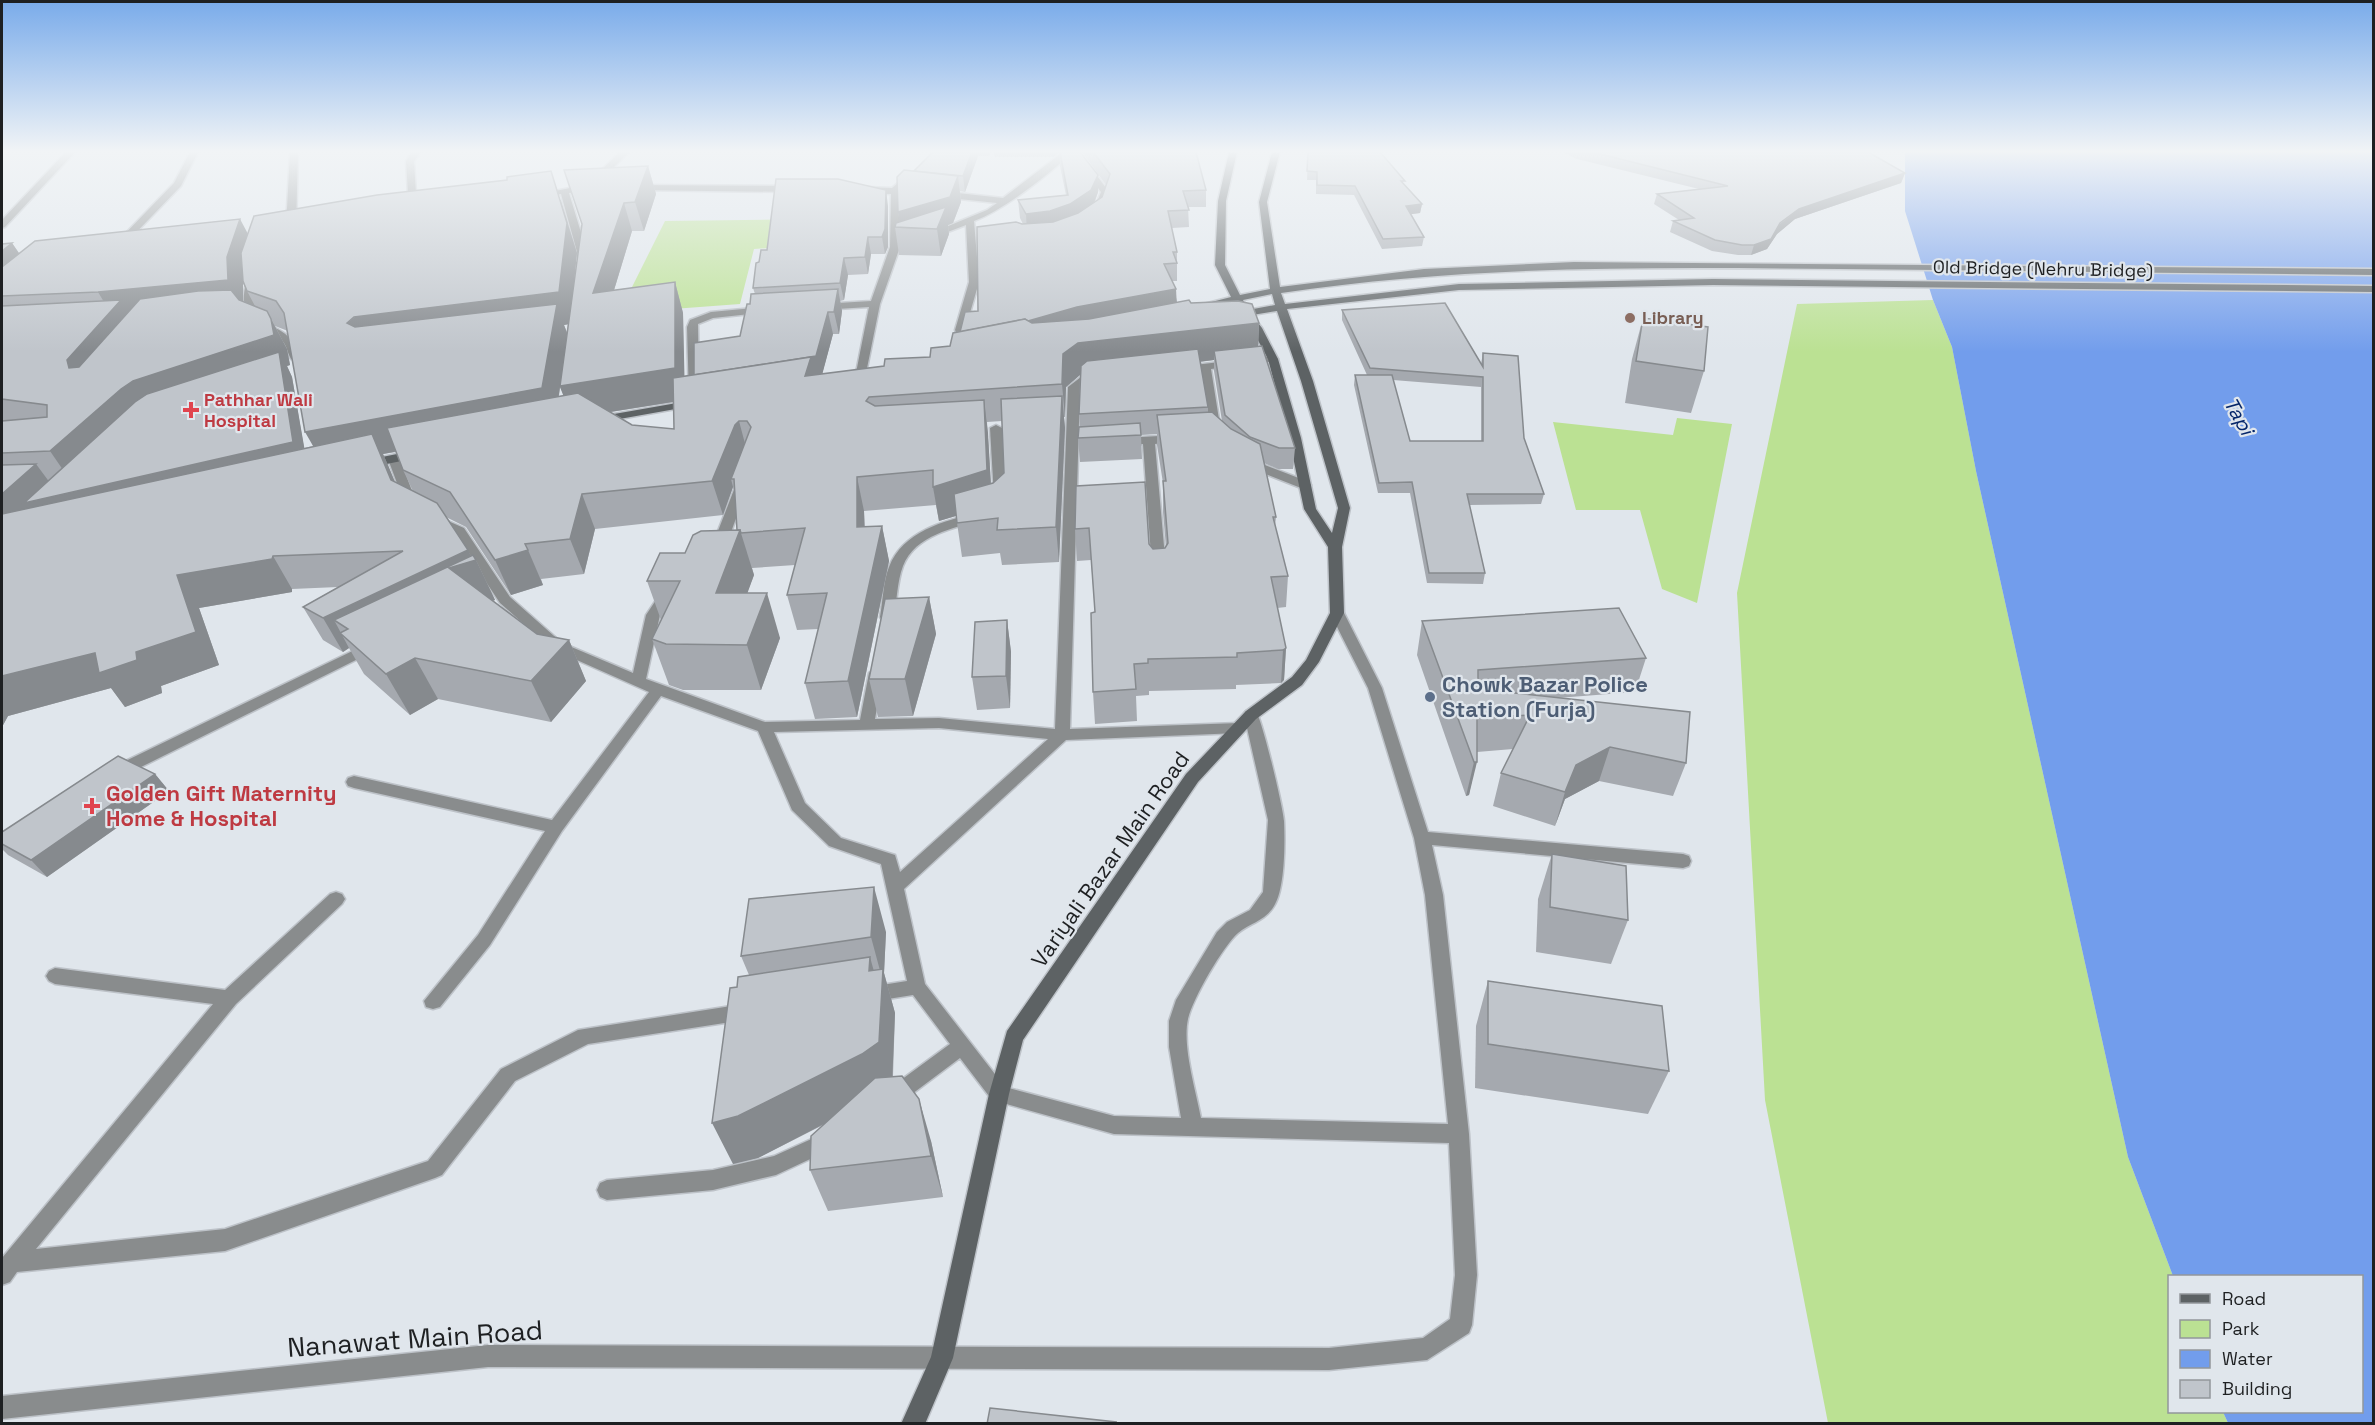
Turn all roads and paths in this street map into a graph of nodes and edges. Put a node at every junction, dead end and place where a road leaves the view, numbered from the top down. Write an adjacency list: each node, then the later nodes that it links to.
1 (145, 218): 15 (street)
2 (288, 218): 11 (street)
3 (573, 218): 17 (street)
4 (895, 218): 14 (street)
5 (977, 218): 10 (street)
6 (990, 218): 9 (street)
7 (1221, 218): 21 (main road)
8 (1265, 218): 20 (main road, Variyali Bazar Main Road)
9 (994, 221)
10 (970, 222): 12 (street); 29 (street)
11 (302, 233)
12 (916, 240)
13 (906, 243): 14 (street)
14 (895, 247): 22 (street)
15 (113, 250)
16 (257, 262): 32 (street)
17 (582, 270)
18 (2373, 272): 20 (main road, Old Bridge (Nehru Bridge))
19 (2373, 289): 23 (main road, Old Bridge (Nehru Bridge))
20 (1275, 290): 21 (main road, Old Bridge (Nehru Bridge)); 23 (main road, Variyali Bazar Main Road)
21 (1237, 298): 25 (main road, Old Bridge (Nehru Bridge)); 27 (main road)
22 (874, 304): 24 (street); 35 (street)
23 (1281, 307): 27 (main road, Old Bridge (Nehru Bridge)); 47 (main road, Variyali Bazar Main Road)
24 (806, 308)
25 (1193, 308)
26 (772, 310): 36 (street)
27 (1245, 314): 28 (main road, Old Bridge (Nehru Bridge)); 30 (main road)
28 (1223, 318)
29 (958, 338)
30 (1273, 359): 31 (street); 46 (main road)
31 (1205, 366): 33 (street); 39 (street)
32 (297, 369)
33 (1171, 370)
34 (1116, 375): 60 (street)
35 (860, 378)
36 (699, 402): 37 (main road)
37 (587, 421)
38 (996, 428): 52 (street)
39 (1149, 441): 40 (street); 49 (street)
40 (1116, 442)
41 (428, 452): 43 (main road)
42 (1238, 457): 46 (street)
43 (394, 459): 44 (main road); 55 (street)
44 (350, 467)
45 (748, 471): 48 (street)
46 (1305, 485): 47 (main road)
47 (1335, 547): 51 (main road, Variyali Bazar Main Road)
48 (713, 564)
49 (1159, 575)
50 (680, 586): 55 (street)
51 (1337, 613): 57 (main road, Variyali Bazar Main Road); 64 (street, Nanawat Main Road)
52 (885, 625)
53 (389, 638): 61 (street)
54 (878, 660): 58 (street)
55 (638, 681): 56 (street)
56 (658, 690): 59 (street); 63 (street)
57 (1245, 722): 60 (street); 75 (main road, Variyali Bazar Main Road); 77 (street)
58 (866, 725): 59 (street); 60 (street)
59 (764, 727): 66 (street)
60 (1062, 735): 66 (street)
61 (101, 781)
62 (354, 782): 63 (street)
63 (556, 828): 72 (street)
64 (1422, 838): 65 (street); 79 (street, Nanawat Main Road)
65 (1683, 861)
66 (895, 886): 69 (street)
67 (336, 899): 71 (street)
68 (55, 976): 71 (street)
69 (917, 987): 70 (street); 74 (street)
70 (846, 997)
71 (230, 998): 81 (street)
72 (433, 1001)
73 (763, 1009): 81 (street)
74 (961, 1047): 75 (street); 76 (street)
75 (999, 1094): 77 (street); 82 (main road, Variyali Bazar Main Road)
76 (880, 1107)
77 (1193, 1127): 79 (street)
78 (844, 1133): 80 (street)
79 (1459, 1134): 82 (street, Nanawat Main Road)
80 (607, 1190)
81 (7, 1268)
82 (942, 1358): 83 (street, Nanawat Main Road); 84 (main road, Variyali Bazar Main Road)
83 (2, 1407)
84 (913, 1424)

